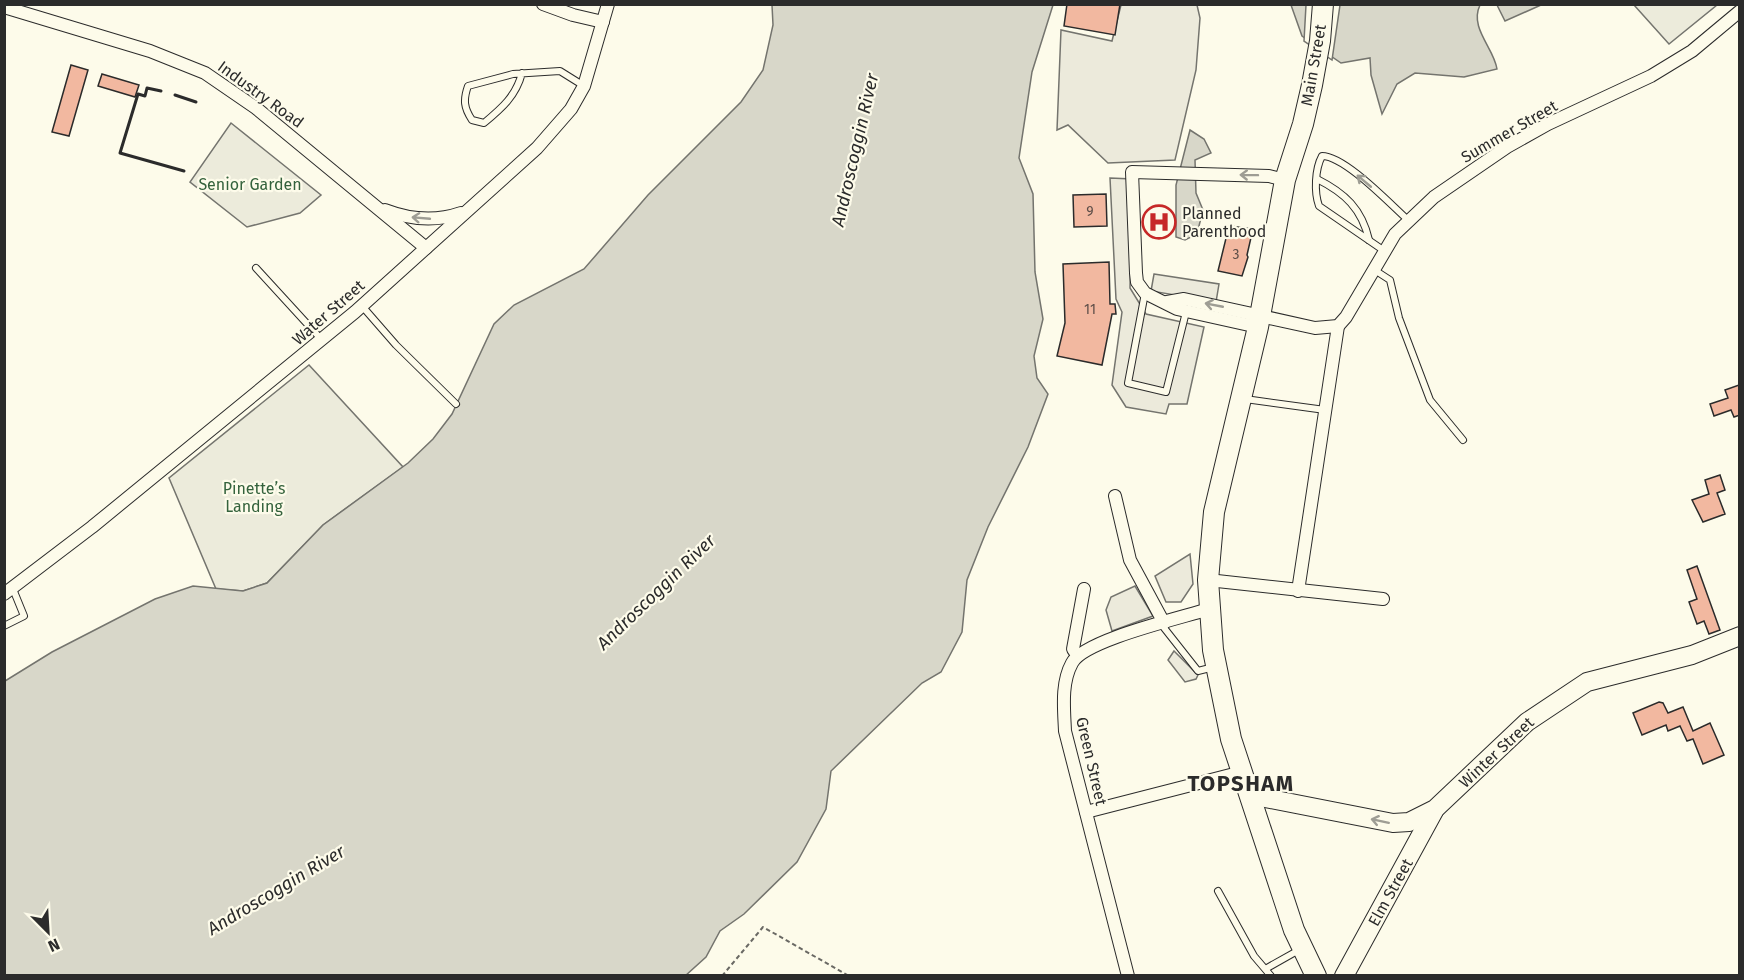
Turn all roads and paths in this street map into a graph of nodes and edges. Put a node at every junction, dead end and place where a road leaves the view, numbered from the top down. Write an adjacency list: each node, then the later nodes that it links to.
1 (543, 4): 6 (street)
2 (608, 4): 6 (street, Water Street)
3 (1323, 4): 10 (main road, Main Street)
4 (4, 8): 11 (street, Industry Road)
5 (1740, 10): 13 (street, Summer Street)
6 (603, 22): 8 (street, Water Street)
7 (522, 73): 7 (lane); 8 (lane)
8 (584, 86): 12 (street, Water Street)
9 (1317, 179): 13 (lane, one-way to 9); 14 (lane); 14 (lane)
10 (1285, 180): 19 (street, one-way to 19); 23 (main road, Main Street)
11 (378, 206): 12 (street, Industry Road, one-way to 11); 15 (street, Industry Road)
12 (465, 211): 15 (street, Water Street)
13 (1408, 220): 16 (street, Summer Street)
14 (1369, 240): 16 (lane)
15 (426, 248): 21 (street, Water Street)
16 (1383, 250): 18 (street, Summer Street)
17 (256, 268): 25 (lane)
18 (1372, 268): 24 (street, Summer Street); 29 (lane)
19 (1145, 293): 20 (street); 22 (lane)
20 (1167, 302): 22 (street); 23 (street, one-way to 20)
21 (362, 306): 25 (street, Water Street); 27 (lane)
22 (1186, 312): 23 (street)
23 (1259, 322): 24 (street); 26 (main road, Main Street)
24 (1338, 326): 28 (street, Summer Street)
25 (322, 340): 33 (street, Water Street)
26 (1241, 399): 28 (lane); 31 (main road, Main Street)
27 (456, 404)
28 (1325, 410): 34 (street, Summer Street)
29 (1463, 440)
30 (1114, 496): 37 (street)
31 (1208, 580): 34 (street); 36 (main road, Main Street)
32 (1083, 589): 40 (street)
33 (9, 591): 38 (lane)
34 (1298, 591): 35 (street)
35 (1383, 599)
36 (1209, 609): 37 (street); 41 (main road, Main Street)
37 (1162, 623): 40 (street); 41 (lane)
38 (4, 626)
39 (1740, 636): 44 (street, Winter Street)
40 (1077, 656): 45 (street, Green Street)
41 (1216, 666): 42 (main road, Main Street)
42 (1242, 772): 43 (main road, Main Street); 45 (street)
43 (1250, 795): 44 (street, Winter Street, one-way to 43); 47 (main road, Main Street)
44 (1435, 809): 54 (street, Elm Street)
45 (1086, 812): 51 (street, Green Street)
46 (1218, 891): 48 (lane)
47 (1302, 948): 48 (lane); 53 (main road, Main Street)
48 (1267, 968): 52 (lane)
49 (722, 975): 50 (path)
50 (849, 975)
51 (1128, 975)
52 (1271, 975)
53 (1316, 975)
54 (1344, 975)

